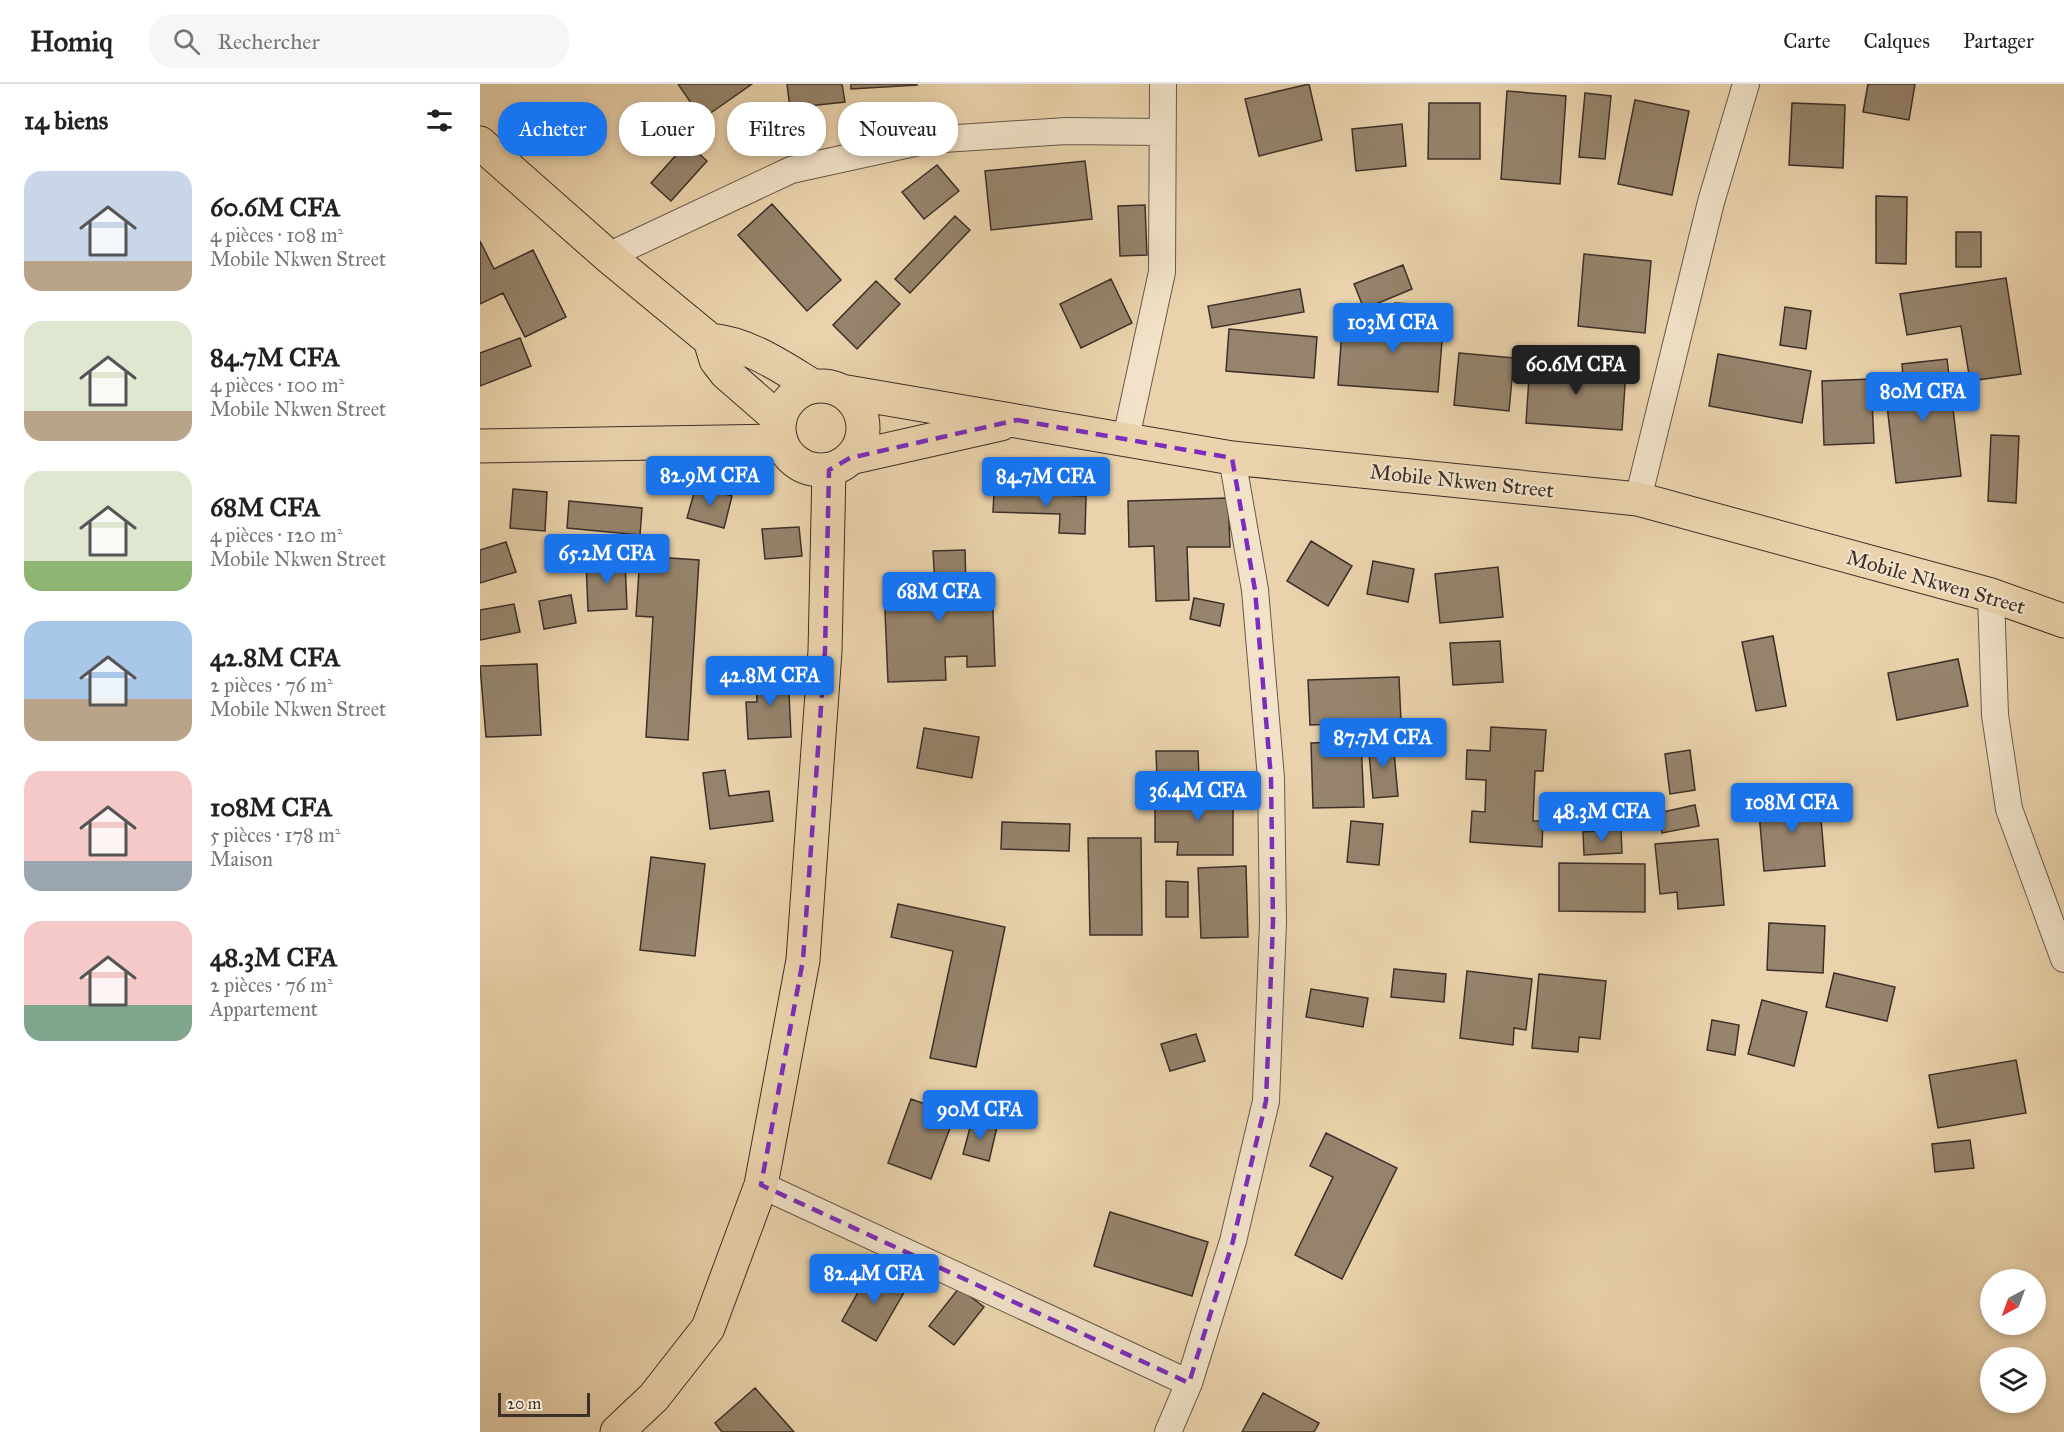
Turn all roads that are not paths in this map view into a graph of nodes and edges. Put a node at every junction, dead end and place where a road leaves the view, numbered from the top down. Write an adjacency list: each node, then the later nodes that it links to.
1 (1163, 84): 3 (street)
2 (1746, 84): 14 (street)
3 (1161, 132): 5 (street); 10 (street)
4 (480, 143): 5 (main road)
5 (608, 256): 6 (main road)
6 (710, 340): 7 (main road); 9 (main road)
7 (827, 389): 8 (main road); 9 (main road); 13 (main road)
8 (1017, 420): 10 (main road, Mobile Nkwen Street); 13 (main road, Mobile Nkwen Street)
9 (781, 431): 11 (main road); 13 (main road)
10 (1126, 438): 12 (main road, Mobile Nkwen Street)
11 (480, 446)
12 (1232, 458): 14 (main road, Mobile Nkwen Street); 19 (street)
13 (840, 464): 18 (main road)
14 (1638, 499): 15 (main road, Mobile Nkwen Street)
15 (1992, 595): 16 (main road, Mobile Nkwen Street); 17 (street)
16 (2064, 621)
17 (2064, 959)
18 (761, 1185): 19 (street); 20 (main road)
19 (1189, 1383): 21 (street)
20 (619, 1431)
21 (1168, 1432)

